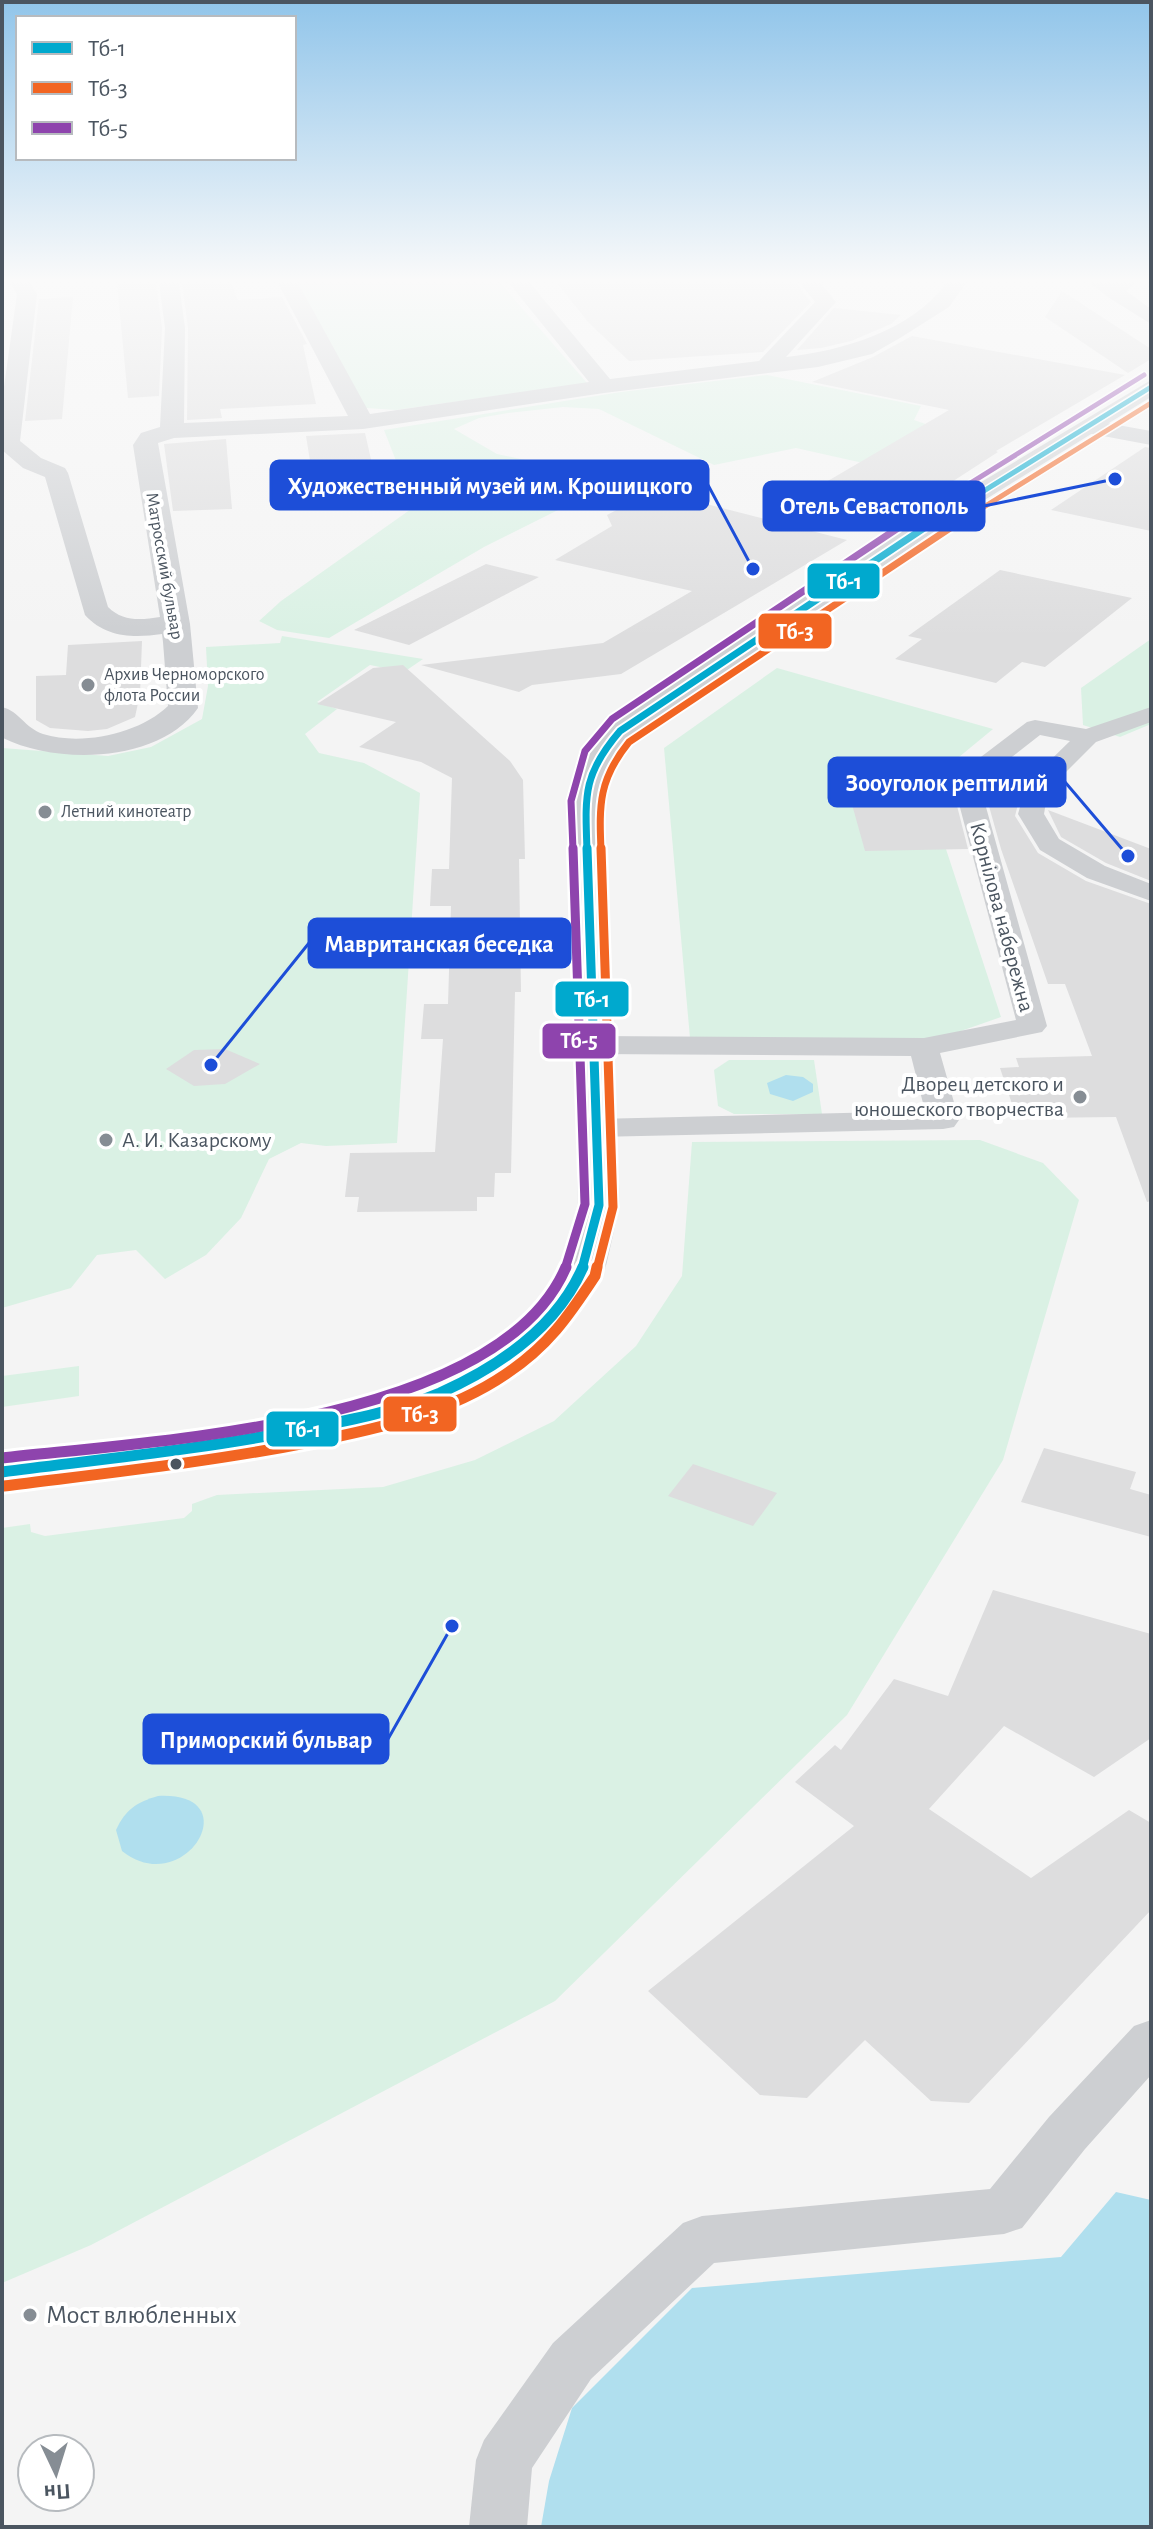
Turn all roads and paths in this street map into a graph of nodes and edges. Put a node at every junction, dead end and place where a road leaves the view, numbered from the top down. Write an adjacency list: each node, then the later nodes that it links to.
1 (13, 401): 10 (street)
2 (173, 401): 8 (street)
3 (352, 401): 6 (street)
4 (503, 401): 6 (street)
5 (1130, 401): 7 (main road)
6 (363, 422): 8 (street)
7 (1090, 427): 9 (street); 15 (main road)
8 (172, 431): 10 (street, Матросский бульвар)
9 (1151, 438)
10 (176, 624): 12 (street, Матросский бульвар)
11 (1151, 714): 13 (street)
12 (2, 716)
13 (1088, 737): 14 (street); 16 (street, Корнілова набережна)
14 (1151, 893)
15 (592, 1045): 16 (street); 17 (main road)
16 (924, 1047): 17 (street)
17 (596, 1128): 18 (main road)
18 (2, 1472)
19 (1151, 2041): 20 (street)
20 (498, 2527)

